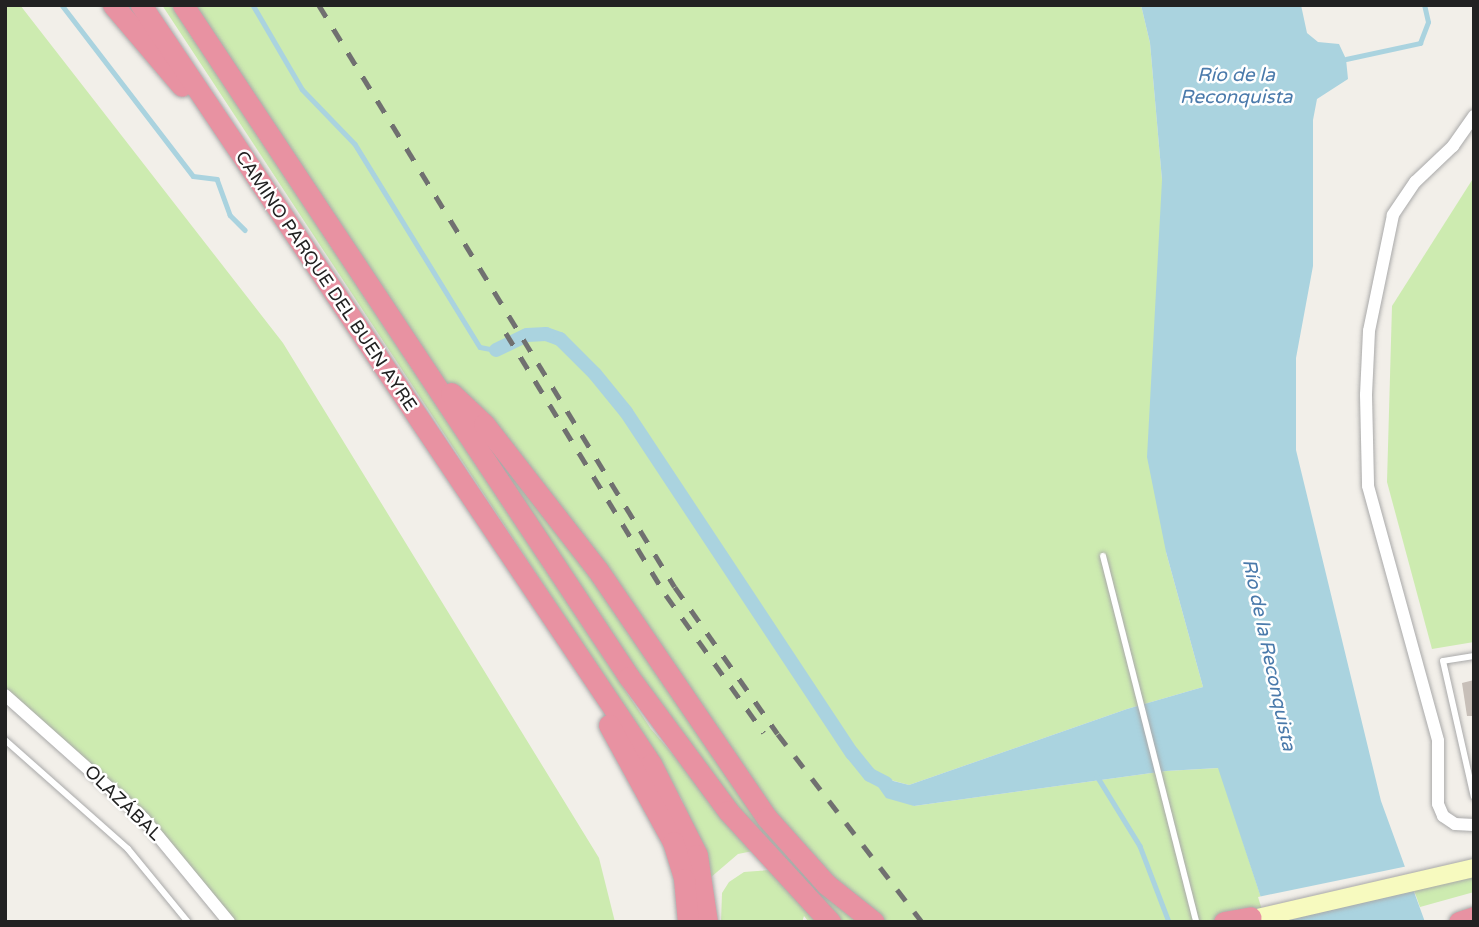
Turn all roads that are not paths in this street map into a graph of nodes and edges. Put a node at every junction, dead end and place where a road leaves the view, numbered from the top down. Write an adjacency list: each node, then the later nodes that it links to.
1 (113, 5): 5 (highway)
2 (141, 5): 5 (highway, CAMINO PARQUE DEL BUEN AYRE)
3 (183, 5): 6 (highway, CAMINO PARQUE DEL BUEN AYRE)
4 (1474, 116): 13 (street)
5 (236, 145): 8 (highway, CAMINO PARQUE DEL BUEN AYRE)
6 (425, 368): 21 (highway); 22 (highway)
7 (1103, 556): 23 (lane)
8 (510, 558): 19 (highway); 20 (highway)
9 (1474, 656): 12 (lane)
10 (5, 695): 18 (street, OLAZÁBAL)
11 (5, 740): 17 (lane)
12 (1472, 793)
13 (1474, 825)
14 (1472, 868): 16 (main road)
15 (1474, 917): 25 (highway)
16 (1245, 919): 24 (highway)
17 (188, 922)
18 (229, 922)
19 (688, 922)
20 (707, 922)
21 (830, 922)
22 (874, 922)
23 (1196, 922)
24 (1224, 922)
25 (1459, 922)

